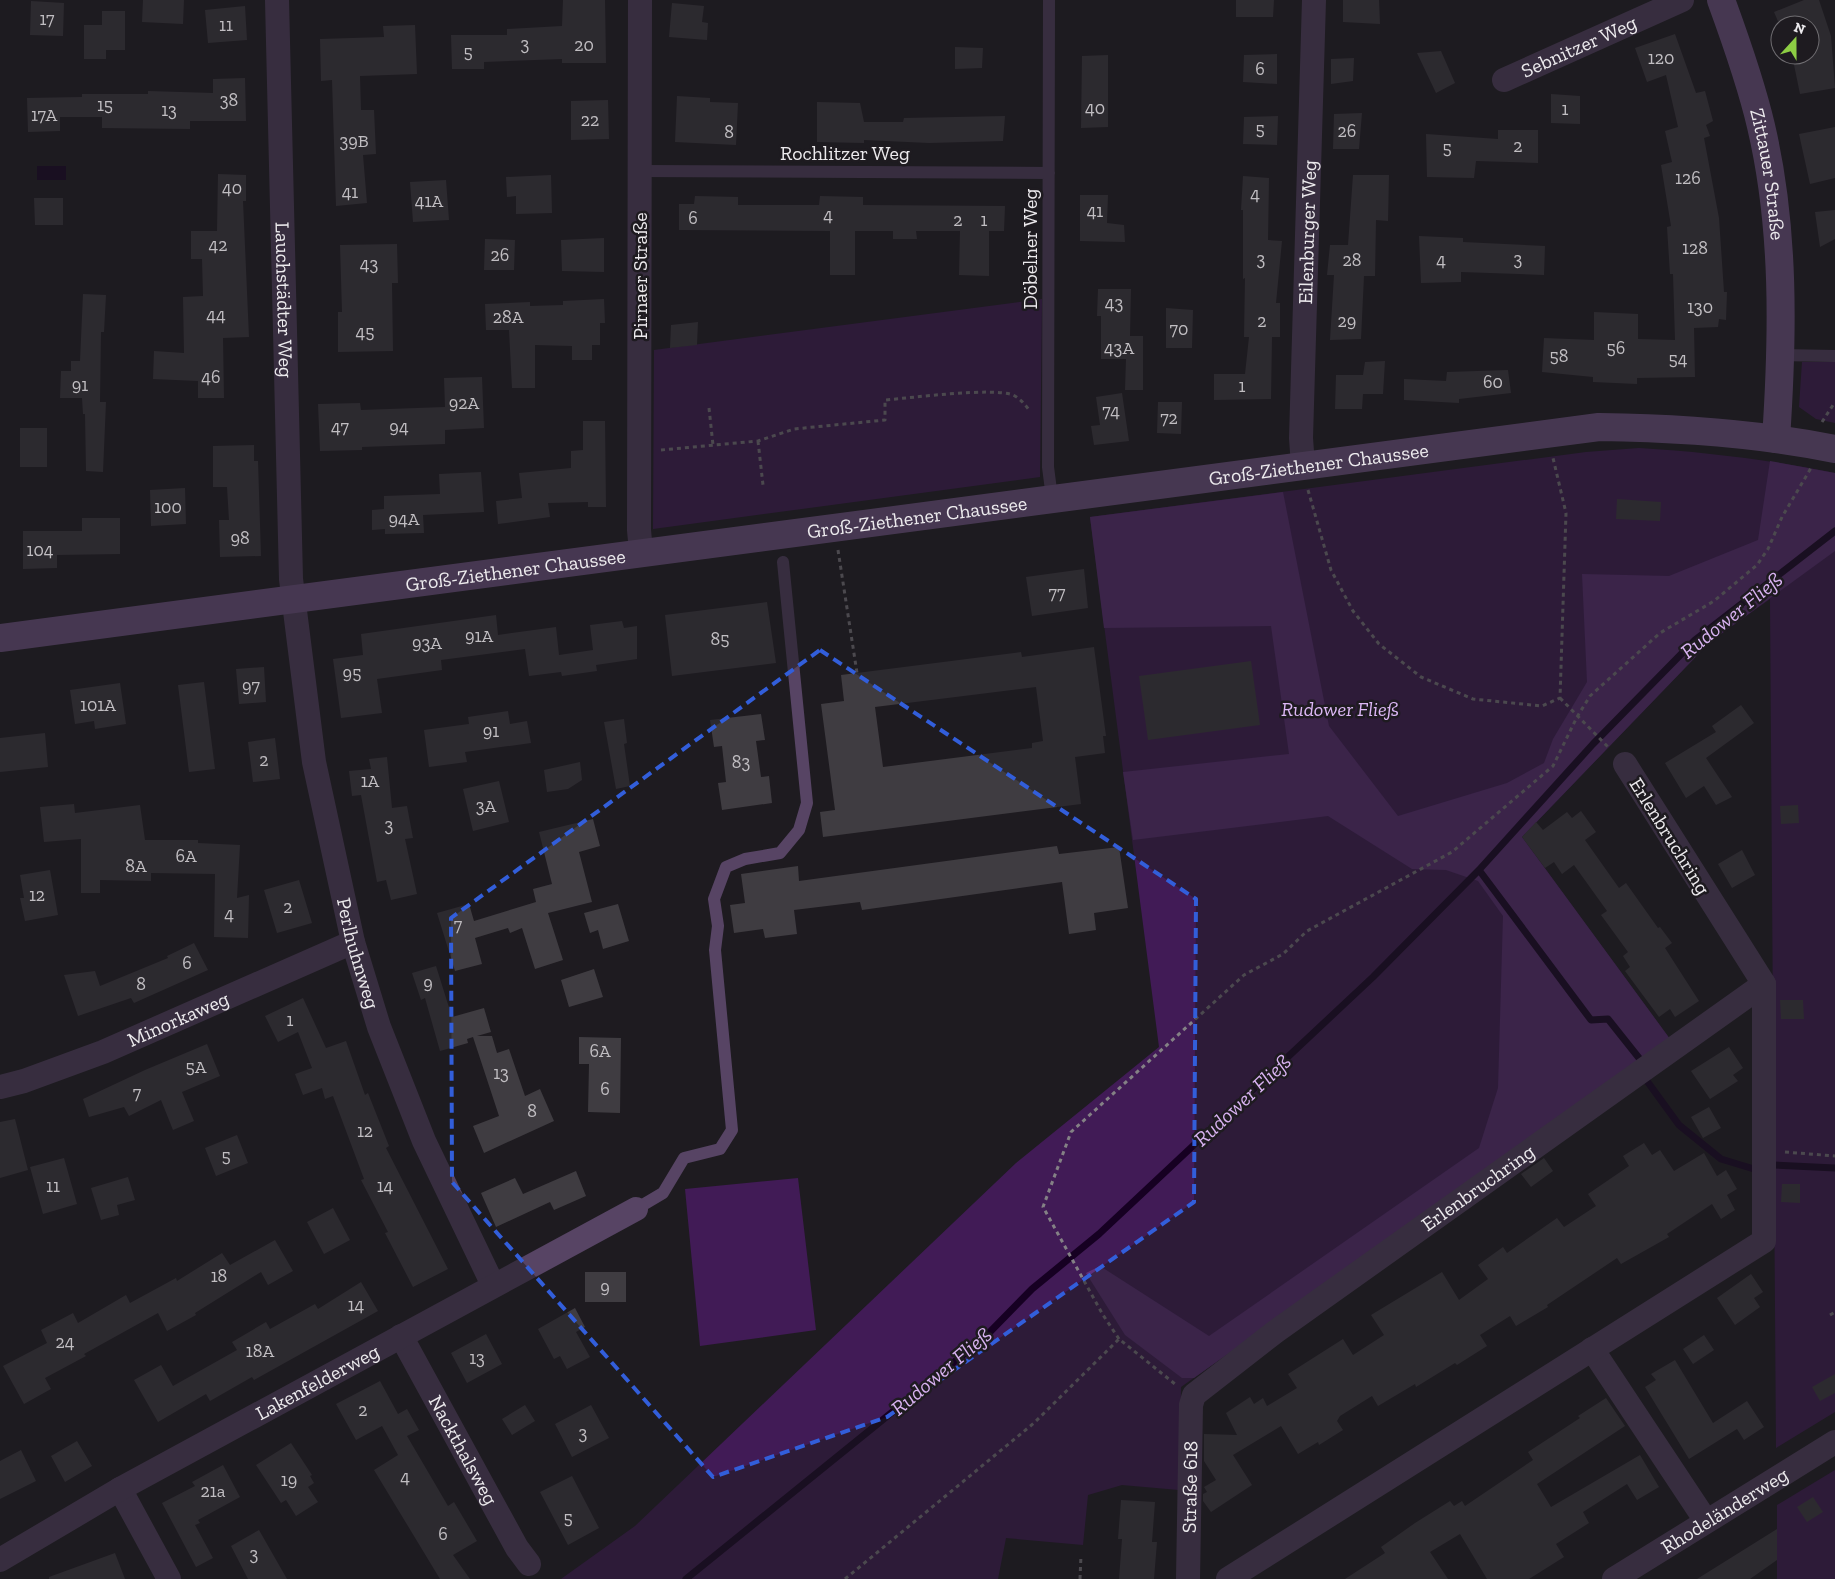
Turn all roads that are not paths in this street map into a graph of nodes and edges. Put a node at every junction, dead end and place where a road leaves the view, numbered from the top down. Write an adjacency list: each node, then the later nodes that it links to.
1 (278, 0): 18 (street, Lauchstädter Weg)
2 (640, 0): 8 (street, Pirnaer Straße)
3 (1050, 0): 9 (lane, Döbelner Weg)
4 (1314, 0): 14 (street, Eilenburger Weg)
5 (1682, 0): 7 (street, Sebnitzer Weg)
6 (1720, 0): 10 (street, Zittauer Straße)
7 (1504, 80)
8 (640, 171): 9 (lane, Rochlitzer Weg); 16 (street, Pirnaer Straße)
9 (1049, 173): 15 (lane, Döbelner Weg)
10 (1779, 355): 11 (lane); 12 (street, Zittauer Straße)
11 (1835, 356)
12 (1776, 439): 13 (street, Groß-Ziethener Chaussee); 14 (street, Groß-Ziethener Chaussee)
13 (1824, 456)
14 (1303, 466): 15 (street, Groß-Ziethener Chaussee)
15 (1052, 498): 16 (street, Groß-Ziethener Chaussee)
16 (641, 552): 18 (street, Groß-Ziethener Chaussee)
17 (783, 562): 24 (lane)
18 (294, 600): 19 (street, Groß-Ziethener Chaussee); 21 (street, Perlhuhnweg)
19 (0, 638)
20 (1625, 764): 22 (street, Erlenbruchring)
21 (353, 942): 23 (street, Minorkaweg); 25 (street, Perlhuhnweg)
22 (1764, 984): 27 (street); 28 (street, Erlenbruchring)
23 (0, 1087)
24 (636, 1210): 25 (street, Lakenfelderweg)
25 (493, 1285): 26 (street, Lakenfelderweg)
26 (401, 1336): 30 (street, Lakenfelderweg); 33 (street, Nackthalsweg)
27 (1592, 1349): 31 (street); 36 (street)
28 (1194, 1395): 35 (street, Straße 618)
29 (1835, 1442): 31 (street, Rhodeländerweg)
30 (120, 1489): 32 (street, Lakenfelderweg); 34 (street)
31 (1706, 1521): 37 (street, Rhodeländerweg)
32 (0, 1560)
33 (529, 1564)
34 (169, 1579)
35 (1188, 1579)
36 (1228, 1579)
37 (1614, 1579)

